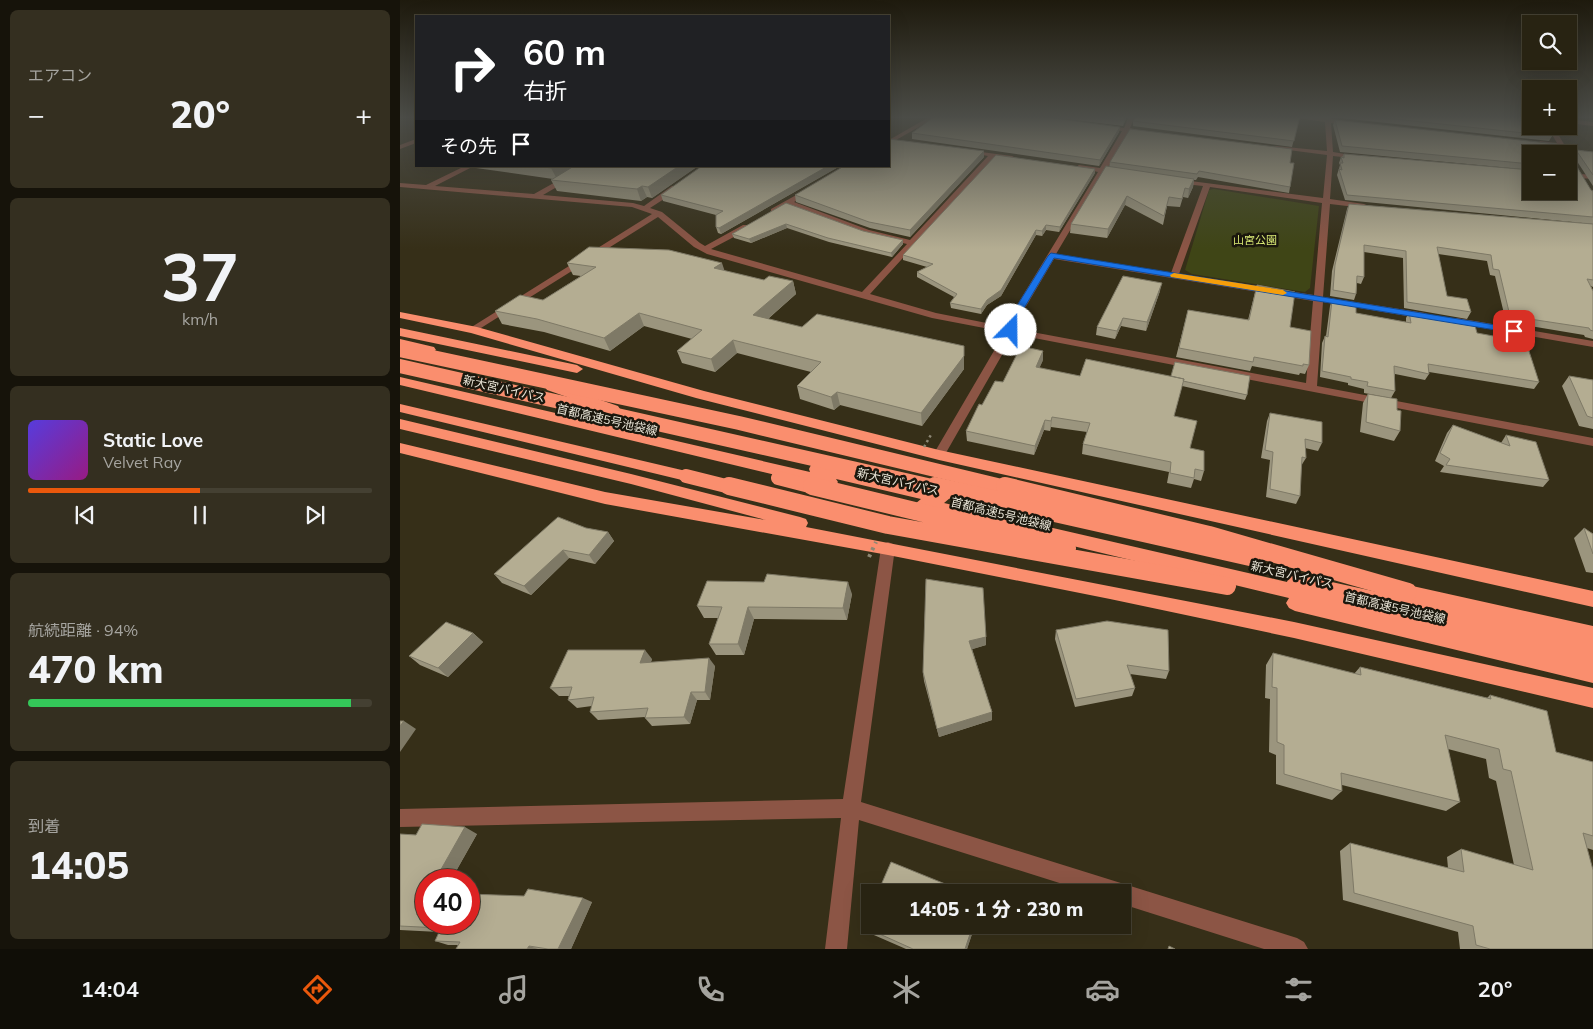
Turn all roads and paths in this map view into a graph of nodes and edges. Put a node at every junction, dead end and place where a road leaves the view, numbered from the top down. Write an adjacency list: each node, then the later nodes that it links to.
1 (987, 160): 25 (street)
2 (1108, 160): 7 (street)
3 (1329, 160): 19 (street)
4 (1075, 166): 7 (street)
5 (469, 167): 16 (street)
6 (588, 167): 17 (street)
7 (1102, 170): 9 (street); 27 (street)
8 (1577, 170): 10 (street)
9 (1131, 174)
10 (1593, 177)
11 (1169, 180): 15 (street)
12 (684, 182): 21 (street)
13 (400, 184): 16 (street)
14 (818, 185): 18 (street)
15 (1207, 185): 19 (street); 28 (street)
16 (426, 187): 17 (street)
17 (536, 196): 21 (street)
18 (788, 203): 23 (street); 25 (street)
19 (1326, 203): 20 (street); 30 (street)
20 (1376, 207)
21 (646, 208): 22 (street)
22 (659, 214): 26 (street); 32 (street)
23 (763, 217)
24 (754, 222): 26 (street)
25 (913, 242): 29 (street)
26 (704, 250): 29 (street)
27 (1051, 256): 28 (street); 33 (street)
28 (1174, 275): 30 (street)
29 (864, 296): 33 (street)
30 (1318, 298): 36 (street); 41 (street)
31 (400, 316): 32 (highway)
32 (473, 330): 43 (highway)
33 (1011, 330): 41 (street); 49 (street)
34 (400, 332): 43 (highway)
35 (400, 343): 46 (highway)
36 (1593, 344)
37 (400, 350): 52 (highway, bridge)
38 (400, 366): 52 (highway, 首都高速5号池袋線, bridge)
39 (400, 373): 46 (highway, 新大宮バイパス)
40 (400, 382): 56 (highway, 新大宮バイパス)
41 (1311, 388): 47 (street)
42 (400, 390): 51 (highway, 首都高速5号池袋線, bridge)
43 (701, 395): 49 (highway)
44 (400, 408): 51 (highway, bridge)
45 (400, 424): 50 (highway)
46 (697, 441): 55 (highway, 新大宮バイパス)
47 (1593, 442)
48 (400, 448): 50 (highway)
49 (938, 455): 53 (highway)
50 (888, 548): 58 (highway); 59 (street)
51 (1227, 586): 57 (highway, 首都高速5号池袋線)
52 (1408, 592): 54 (highway, 首都高速5号池袋線)
53 (1593, 598)
54 (1593, 634)
55 (1593, 648)
56 (1593, 662)
57 (1593, 674)
58 (1593, 698)
59 (851, 808): 60 (street); 61 (street); 63 (street)
60 (400, 818)
61 (1093, 884)
62 (1131, 897): 64 (street)
63 (836, 949)
64 (1297, 949)

